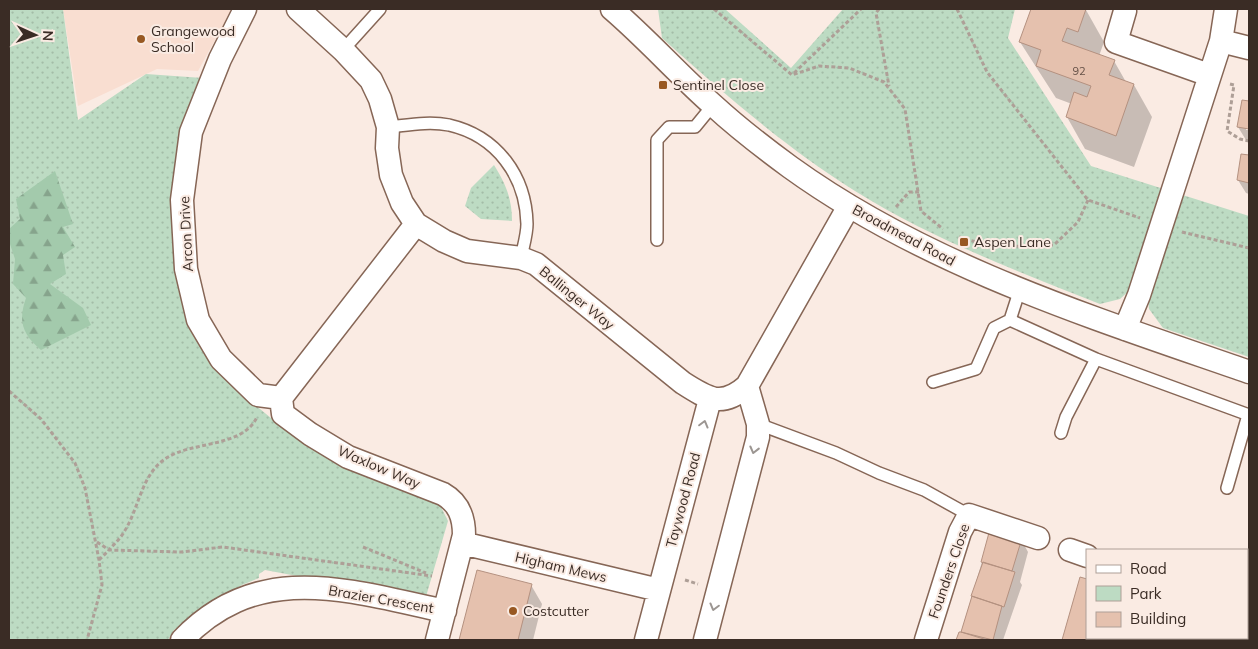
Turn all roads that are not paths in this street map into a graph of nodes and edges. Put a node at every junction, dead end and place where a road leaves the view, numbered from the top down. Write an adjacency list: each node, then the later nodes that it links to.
1 (245, 9): 24 (street, Arcon Drive)
2 (298, 9): 9 (street, Ballinger Way)
3 (380, 9): 9 (lane)
4 (1226, 9): 7 (street)
5 (1125, 11): 10 (street)
6 (627, 13): 11 (street, Broadmead Road)
7 (1220, 42): 8 (street); 10 (street)
8 (1249, 48)
9 (344, 50): 12 (street, Ballinger Way)
10 (1209, 75): 19 (street)
11 (713, 106): 13 (street, Broadmead Road); 15 (lane)
12 (388, 127): 14 (street, Ballinger Way); 16 (lane)
13 (849, 206): 17 (street, Broadmead Road); 23 (street)
14 (416, 224): 16 (street, Ballinger Way); 24 (street)
15 (657, 240)
16 (521, 258): 25 (street, Ballinger Way)
17 (1020, 289): 18 (lane); 19 (street, Broadmead Road)
18 (1010, 320): 20 (lane); 22 (lane)
19 (1125, 329): 21 (street, Broadmead Road)
20 (1096, 359): 26 (lane); 28 (lane)
21 (1249, 372)
22 (933, 382)
23 (747, 386): 25 (street); 27 (street)
24 (274, 397): 32 (street, Waxlow Way)
25 (710, 399): 33 (street, Taywood Road, one-way to 25)
26 (1249, 415): 29 (lane)
27 (758, 424): 30 (lane); 38 (street, one-way to 38)
28 (1061, 433)
29 (1227, 488)
30 (969, 515): 31 (street, Founders Close); 39 (street, Founders Close)
31 (1038, 538)
32 (462, 543): 33 (street, Higham Mews); 34 (street, Waxlow Way)
33 (661, 582): 37 (street, Taywood Road)
34 (445, 611): 35 (street, Brazier Crescent); 36 (street, Waxlow Way)
35 (182, 640)
36 (437, 640)
37 (646, 640)
38 (705, 640)
39 (926, 640)

